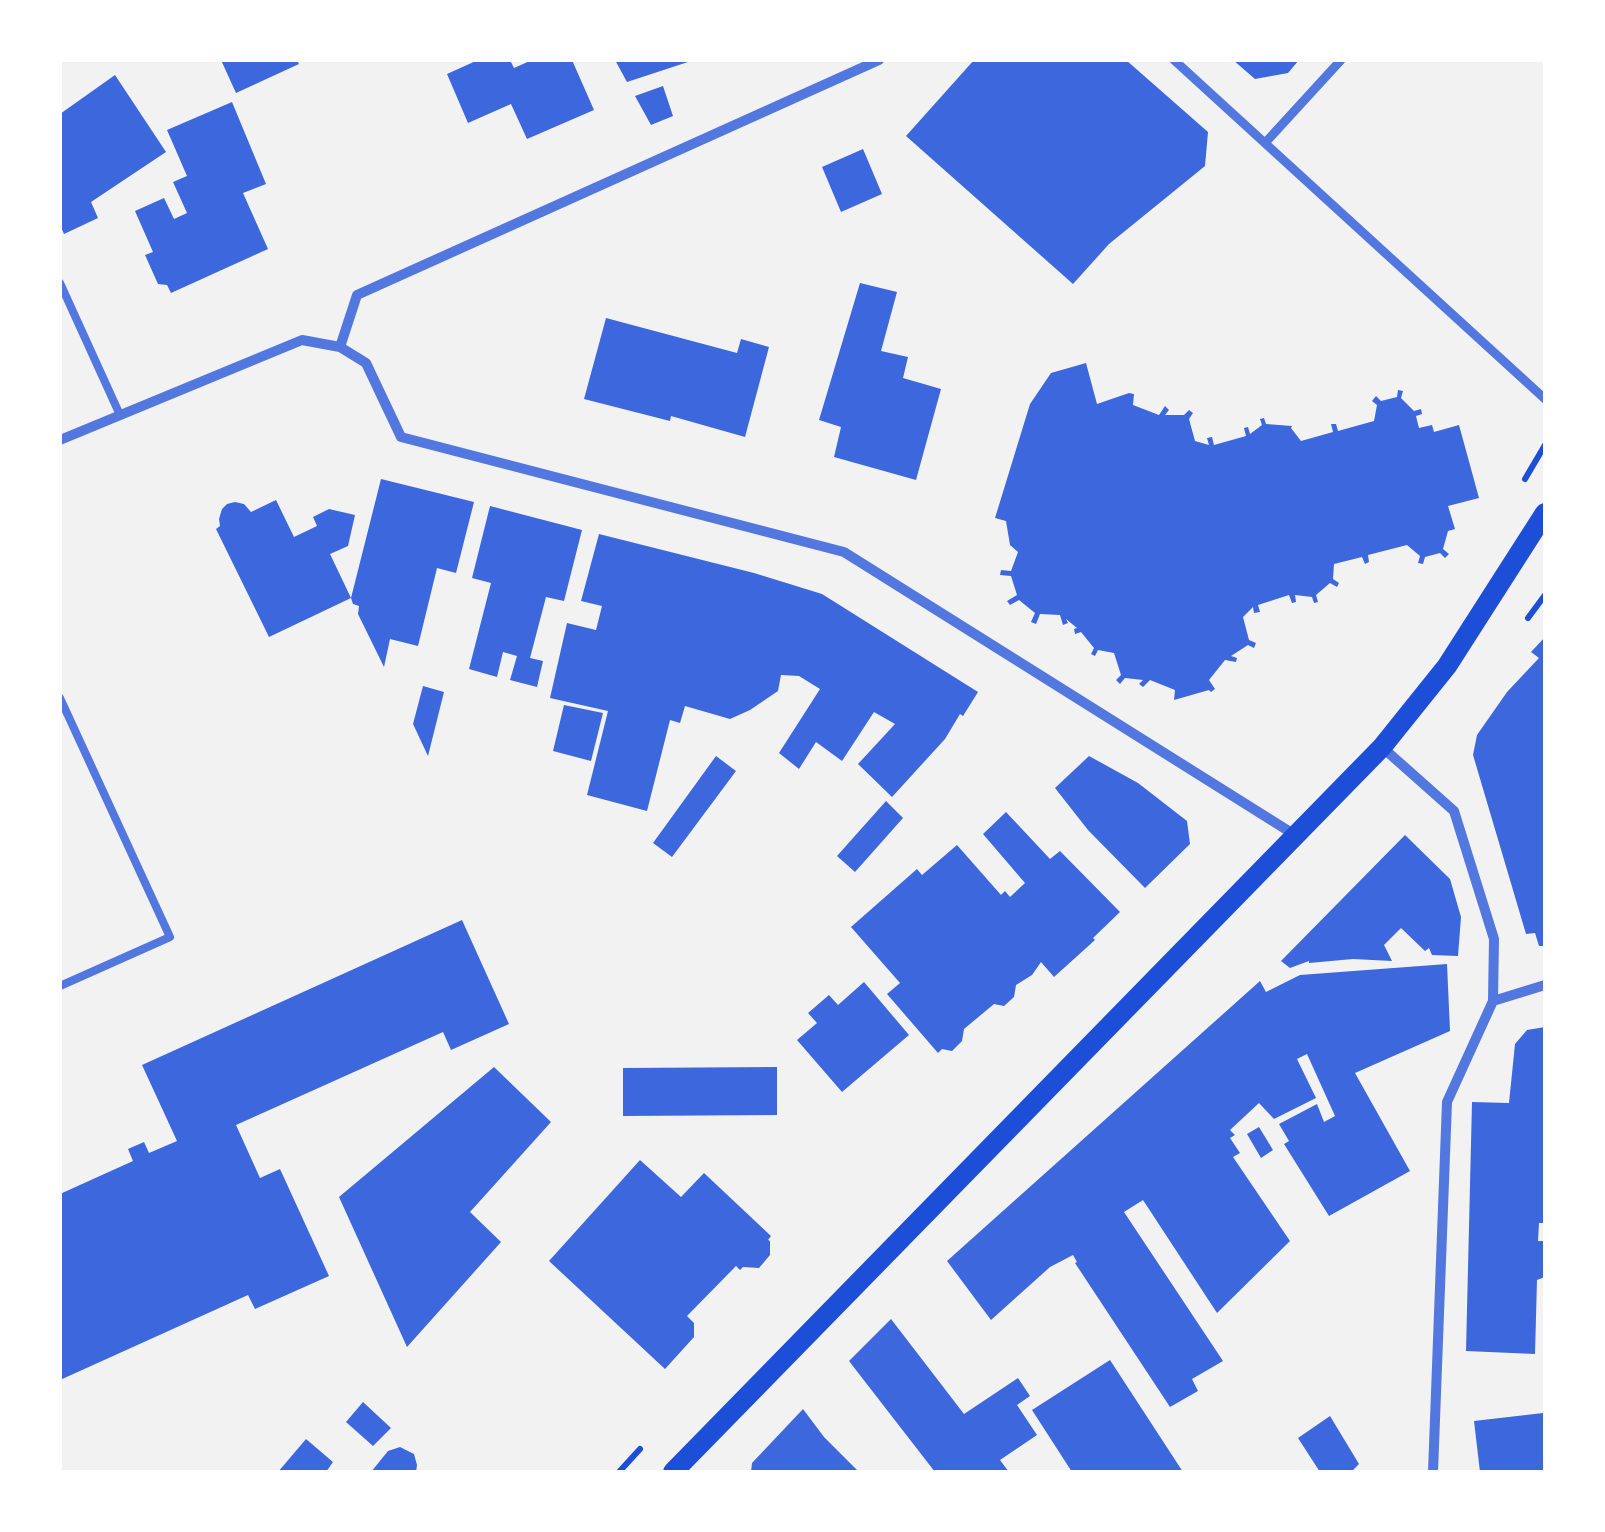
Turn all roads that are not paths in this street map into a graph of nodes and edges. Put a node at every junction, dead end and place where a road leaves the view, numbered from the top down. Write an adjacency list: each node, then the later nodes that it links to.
1 (879, 60): 6 (street)
2 (1174, 60): 4 (street)
3 (1340, 60): 4 (street)
4 (1265, 143): 7 (street)
5 (60, 284): 8 (lane)
6 (340, 346): 8 (street); 13 (street)
7 (1545, 399)
8 (120, 415): 9 (street)
9 (60, 440)
10 (1545, 513): 12 (main road)
11 (60, 698): 15 (lane)
12 (1382, 747): 13 (main road); 16 (street)
13 (1296, 835): 17 (main road)
14 (1545, 984): 16 (street)
15 (60, 986)
16 (1492, 1001): 18 (street)
17 (673, 1472)
18 (1432, 1472)

